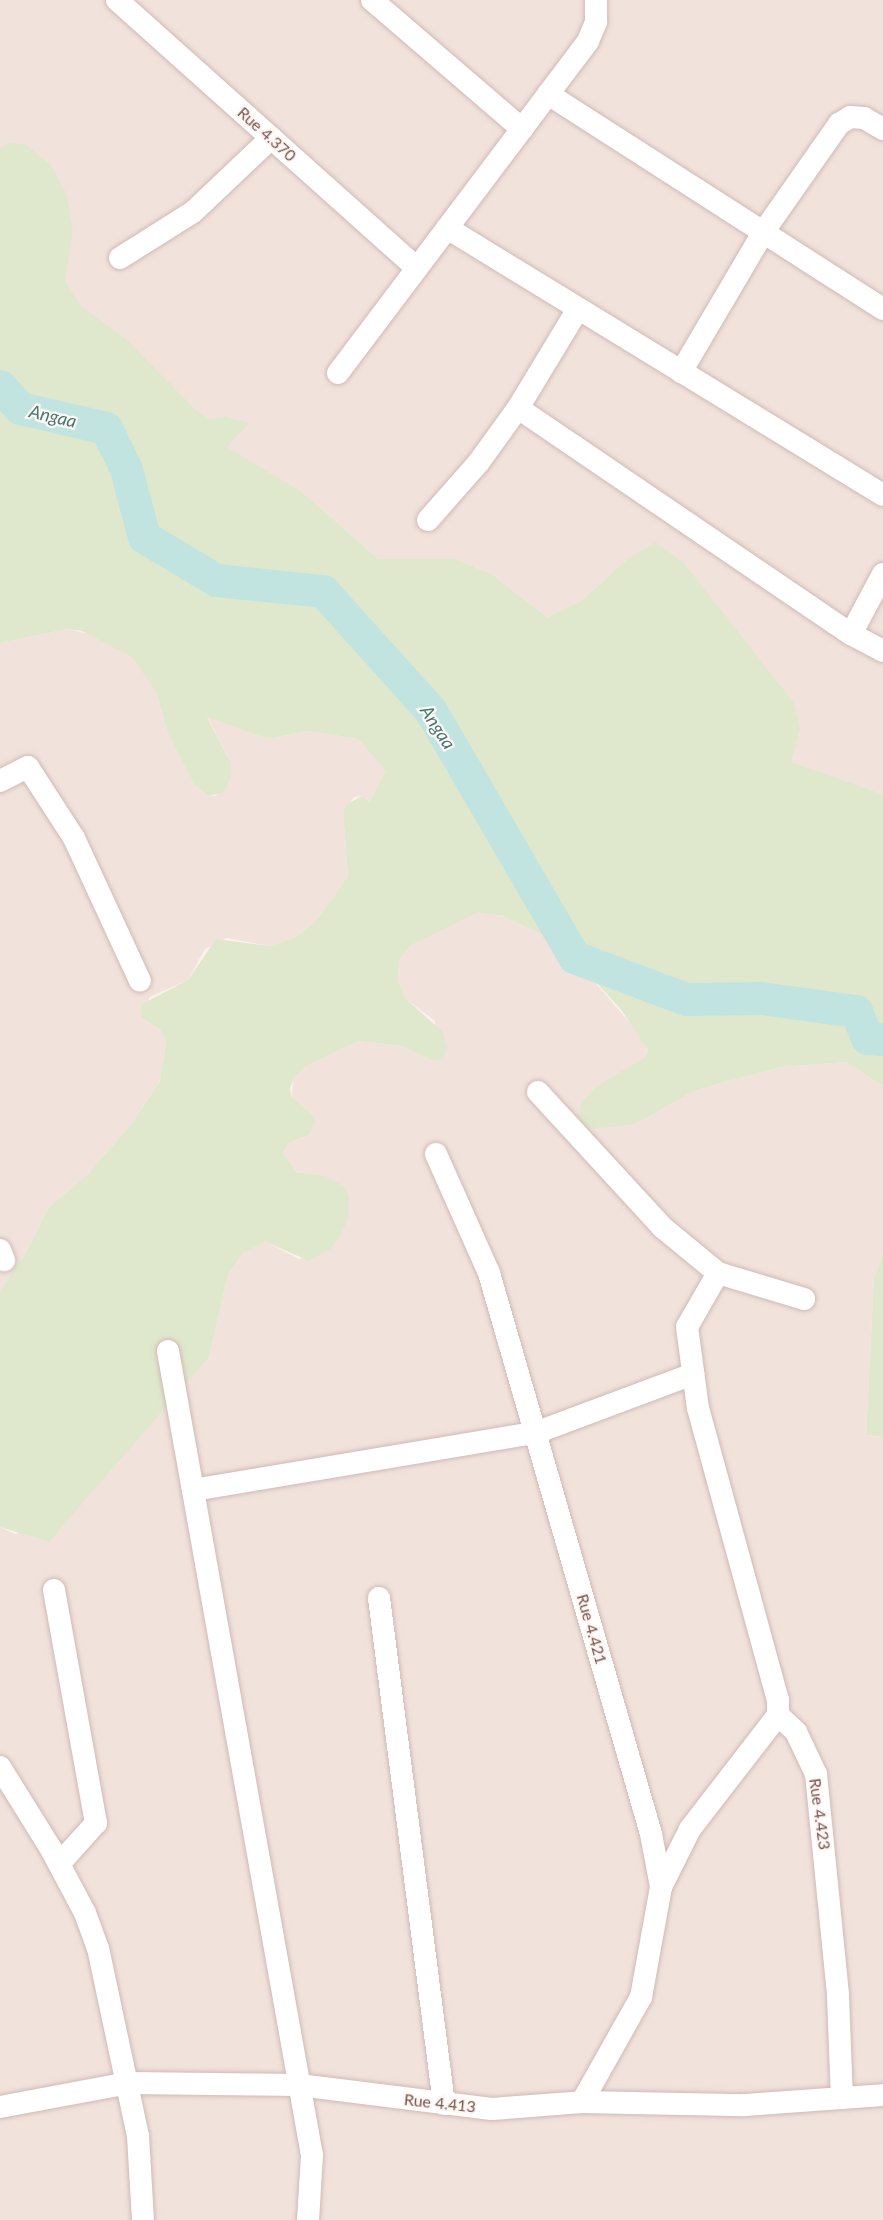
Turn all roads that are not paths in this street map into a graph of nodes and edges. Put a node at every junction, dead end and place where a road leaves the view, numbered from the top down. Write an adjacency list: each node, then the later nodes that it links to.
1 (117, 0): 7 (street, Rue 4.370)
2 (372, 0): 5 (street)
3 (596, 0): 4 (street)
4 (548, 94): 5 (street); 9 (street)
5 (522, 129): 8 (street)
6 (883, 129): 9 (street)
7 (271, 138): 10 (street); 11 (street, Rue 4.370)
8 (447, 228): 11 (street); 12 (street)
9 (764, 231): 13 (street); 14 (street)
10 (120, 258)
11 (417, 268): 15 (street)
12 (578, 309): 14 (street); 16 (street)
13 (883, 309)
14 (681, 372): 17 (street)
15 (338, 373)
16 (518, 408): 18 (street); 20 (street)
17 (883, 495)
18 (428, 520)
19 (883, 574): 20 (street)
20 (851, 634): 21 (street)
21 (883, 651)
22 (0, 781): 23 (street)
23 (140, 981)
24 (538, 1092): 26 (street)
25 (436, 1154): 30 (street, Rue 4.421)
26 (718, 1273): 27 (street); 29 (street)
27 (804, 1299)
28 (168, 1352): 31 (street)
29 (693, 1374): 30 (street); 34 (street)
30 (535, 1433): 31 (street); 37 (street, Rue 4.421)
31 (193, 1490): 39 (street)
32 (54, 1590): 36 (street)
33 (379, 1598): 43 (street)
34 (778, 1715): 37 (street); 41 (street, Rue 4.423)
35 (0, 1767): 36 (street)
36 (59, 1864): 38 (street)
37 (661, 1887): 42 (street, Rue 4.421)
38 (128, 2083): 39 (street, Rue 4.413); 44 (street, Rue 4.413); 45 (street)
39 (299, 2085): 43 (street, Rue 4.413); 46 (street)
40 (883, 2095): 41 (street, Rue 4.413)
41 (842, 2098): 42 (street, Rue 4.413)
42 (582, 2102): 43 (street, Rue 4.413)
43 (444, 2104)
44 (0, 2107)
45 (142, 2220)
46 (308, 2220)

